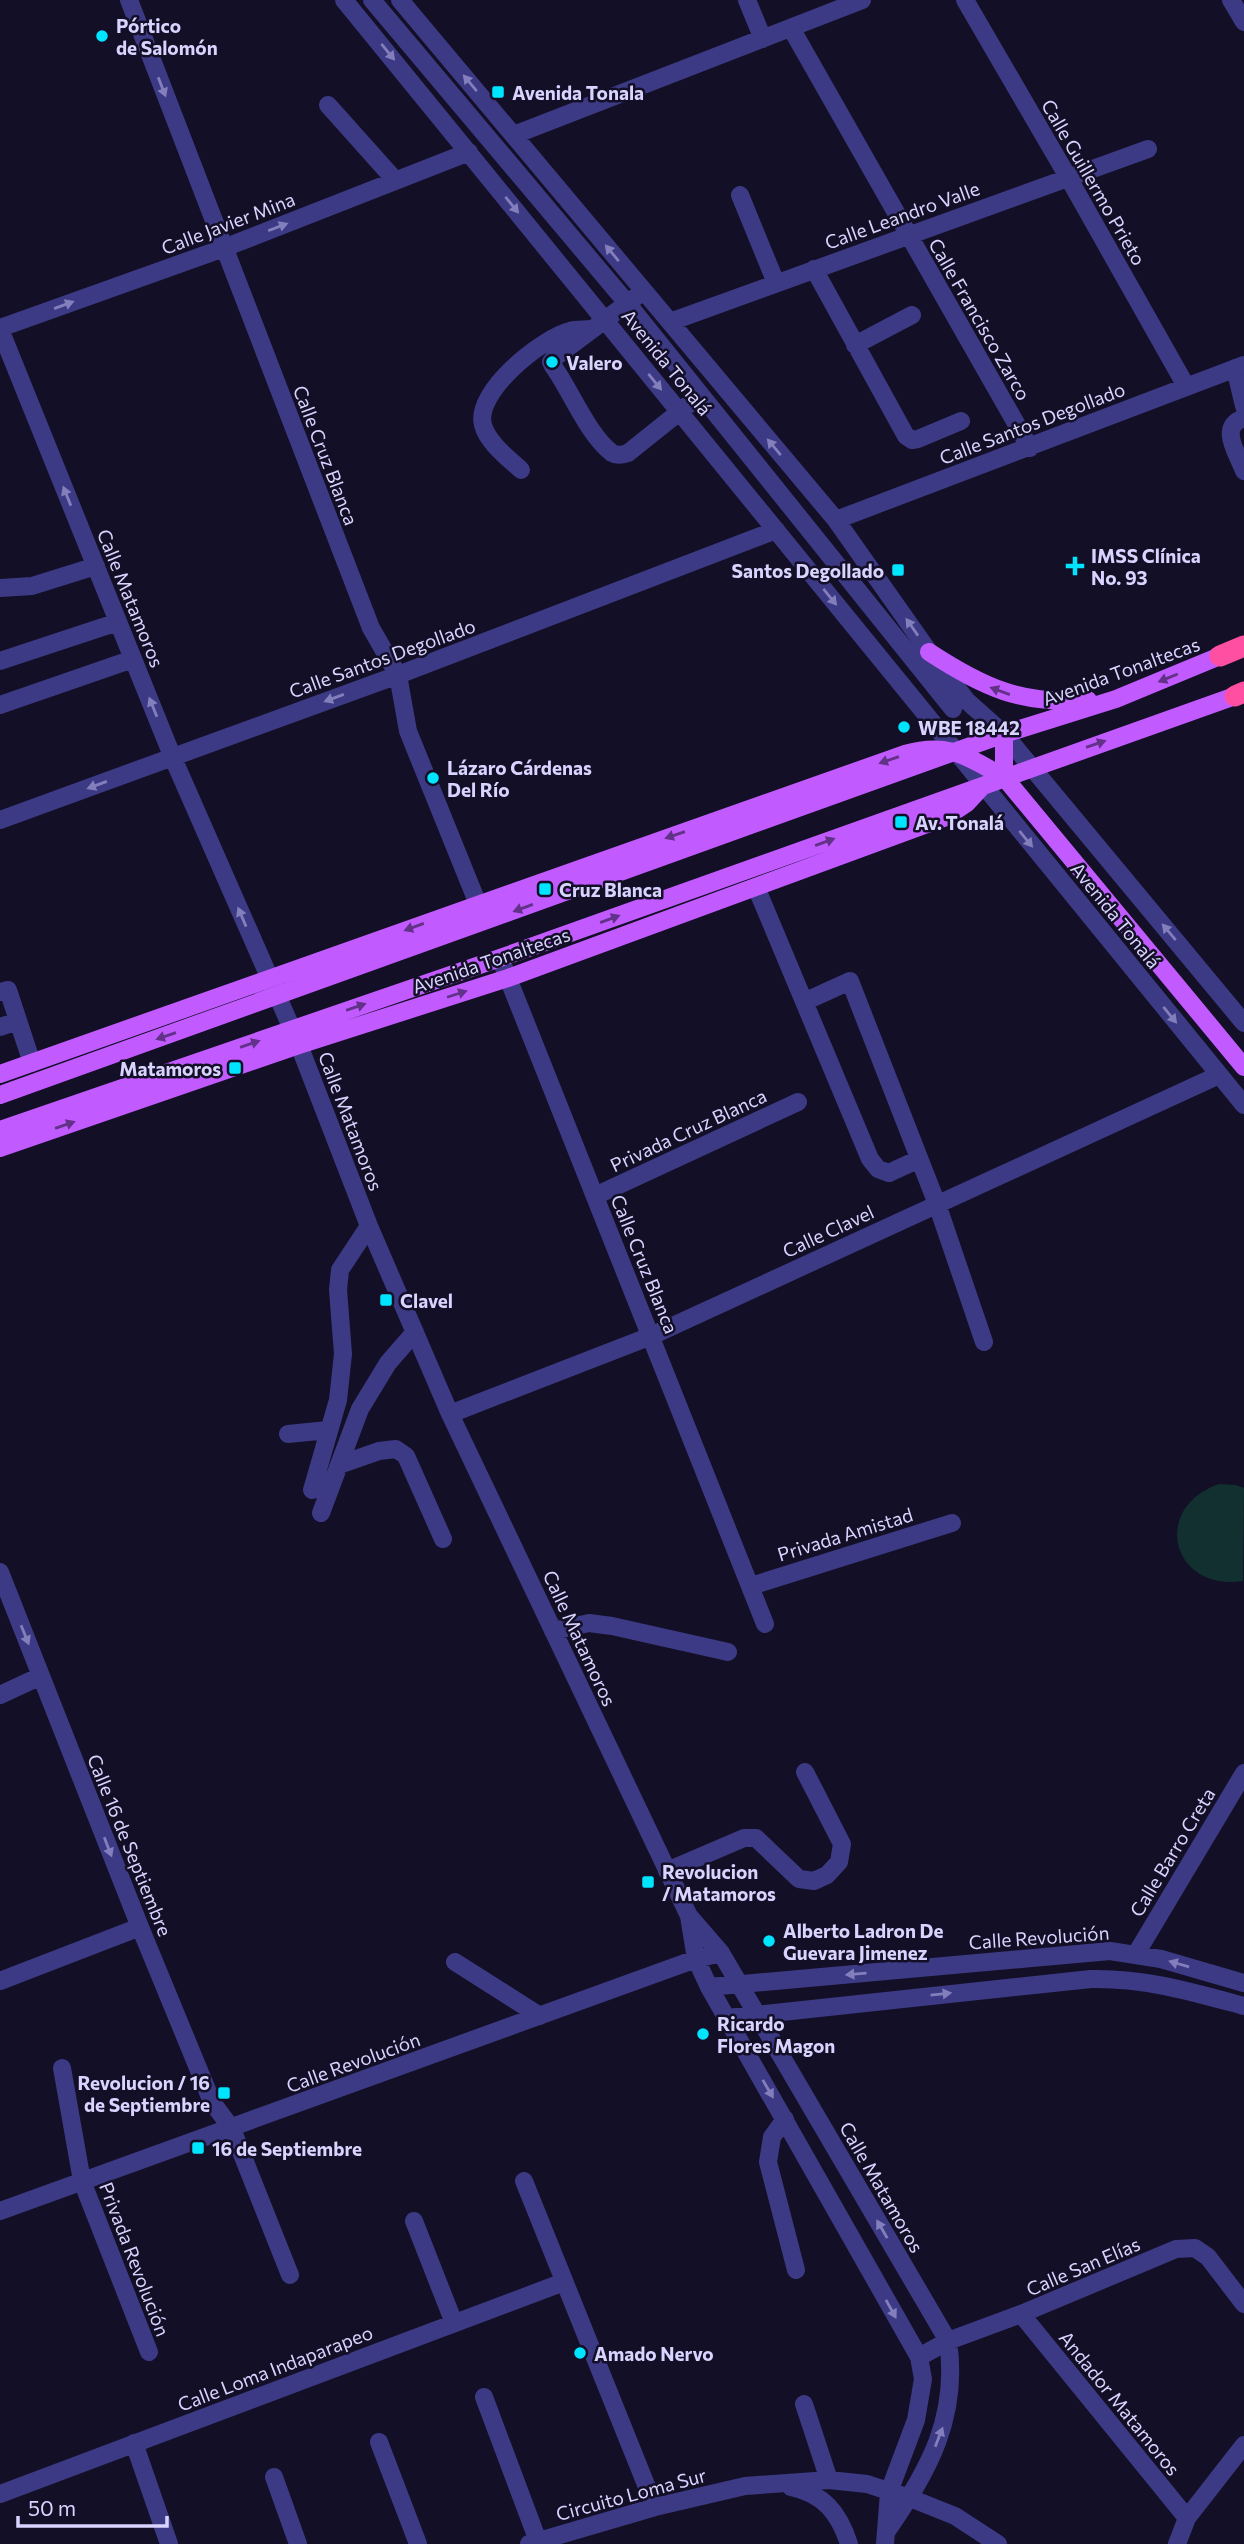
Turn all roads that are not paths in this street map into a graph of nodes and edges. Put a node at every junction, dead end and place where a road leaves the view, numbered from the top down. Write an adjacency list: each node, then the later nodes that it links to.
1 (128, 0): 20 (street, Calle Cruz Blanca, one-way to 20)
2 (344, 0): 15 (street, Avenida Tonalá, one-way to 15)
3 (372, 0): 24 (street)
4 (400, 0): 13 (street, Avenida Tonalá, one-way to 4)
5 (747, 0): 11 (street)
6 (862, 0): 10 (street)
7 (965, 0): 16 (street, Calle Guillermo Prieto)
8 (1231, 0): 9 (street)
9 (1244, 22)
10 (791, 28): 11 (street); 19 (street, Calle Francisco Zarco)
11 (763, 39): 13 (street)
12 (328, 105): 17 (street)
13 (514, 135): 23 (street, Avenida Tonalá, one-way to 13)
14 (1148, 149): 16 (street, Calle Leandro Valle)
15 (469, 152): 17 (street, Calle Javier Mina); 27 (street, Avenida Tonalá, one-way to 27)
16 (1069, 177): 19 (street, Calle Leandro Valle); 32 (street, Calle Guillermo Prieto)
17 (396, 180): 20 (street, Calle Javier Mina, one-way to 17)
18 (740, 195): 22 (street)
19 (908, 235): 21 (street, Calle Leandro Valle); 38 (street, Calle Francisco Zarco)
20 (224, 248): 28 (street, Calle Javier Mina, one-way to 20); 51 (street, Calle Cruz Blanca)
21 (814, 269): 22 (street, Calle Leandro Valle); 29 (street)
22 (776, 283): 26 (street, Calle Leandro Valle)
23 (644, 292): 24 (street); 26 (street, Avenida Tonalá)
24 (627, 303): 27 (street); 33 (street)
25 (912, 315): 29 (street)
26 (670, 321): 31 (street, Avenida Tonalá)
27 (600, 324): 35 (street, Avenida Tonalá, one-way to 35); 35 (street); 39 (street)
28 (0, 329): 43 (street, Calle Matamoros, one-way to 28)
29 (855, 345): 37 (street)
30 (1239, 366): 32 (street, Calle Santos Degollado); 34 (street)
31 (718, 382): 33 (street); 41 (street, Avenida Tonalá, one-way to 31)
32 (1186, 386): 38 (street, Calle Santos Degollado)
33 (700, 396): 35 (street); 55 (street)
34 (1244, 405)
35 (679, 412): 42 (street, Avenida Tonalá)
36 (1244, 418): 40 (street)
37 (961, 421)
38 (1030, 448): 41 (street, Calle Santos Degollado)
39 (521, 470)
40 (1244, 471)
41 (836, 520): 47 (street, Avenida Tonalá, one-way to 41)
42 (776, 530): 51 (street, Calle Santos Degollado); 57 (street, Avenida Tonalá, one-way to 57)
43 (96, 566): 44 (street); 45 (street, Calle Matamoros)
44 (0, 588)
45 (118, 622): 49 (street, Calle Matamoros); 50 (street)
46 (1244, 648): 48 (highway)
47 (929, 652): 53 (main road, one-way to 47); 56 (street, Avenida Tonalá)
48 (1220, 656): 53 (main road, Avenida Tonaltecas, one-way to 53)
49 (133, 659): 54 (street); 58 (street, Calle Matamoros, one-way to 49)
50 (0, 662)
51 (398, 675): 58 (street, Calle Santos Degollado, one-way to 58); 64 (street, Calle Cruz Blanca)
52 (1241, 693): 59 (main road, Avenida Tonaltecas, one-way to 52)
53 (1116, 699): 56 (main road, Avenida Tonaltecas)
54 (0, 705)
55 (953, 709)
56 (1004, 734): 57 (main road, Avenida Tonaltecas); 59 (street, Avenida Tonalá); 60 (main road)
57 (956, 751): 60 (main road, Avenida Tonalá); 61 (street, Avenida Tonalá); 64 (main road, Avenida Tonaltecas, one-way to 64); 65 (main road, Avenida Tonaltecas, one-way to 65)
58 (173, 758): 62 (street, Calle Santos Degollado, one-way to 62); 68 (street, Calle Matamoros, one-way to 58)
59 (1032, 766): 60 (main road, Avenida Tonaltecas); 73 (street, Avenida Tonalá, one-way to 59)
60 (1004, 777): 61 (main road, Avenida Tonaltecas); 77 (main road, Avenida Tonalá)
61 (982, 786): 63 (main road, Avenida Tonaltecas); 66 (main road, Avenida Tonaltecas, one-way to 61); 79 (street, Avenida Tonalá, one-way to 79)
62 (0, 820)
63 (756, 887): 67 (main road, Avenida Tonaltecas); 71 (street)
64 (478, 904): 65 (street, Calle Cruz Blanca); 68 (main road, Avenida Tonaltecas, one-way to 68)
65 (485, 922): 70 (main road, Avenida Tonaltecas)
66 (500, 958): 67 (street, Calle Cruz Blanca); 75 (main road, Avenida Tonaltecas, one-way to 66)
67 (508, 978): 75 (main road, Avenida Tonaltecas, one-way to 67); 86 (street, Calle Cruz Blanca)
68 (269, 979): 70 (street, Calle Matamoros); 76 (main road, Avenida Tonaltecas)
69 (0, 992): 72 (street)
70 (277, 997): 75 (street, Calle Matamoros); 80 (main road, Avenida Tonaltecas, one-way to 80)
71 (806, 1001): 85 (street); 85 (street)
72 (18, 1021): 74 (street); 76 (street)
73 (1244, 1023)
74 (0, 1027)
75 (295, 1037): 83 (main road, Avenida Tonaltecas, one-way to 75); 84 (main road, Avenida Tonaltecas, one-way to 75); 88 (street, Calle Matamoros)
76 (32, 1063): 78 (main road, Avenida Tonaltecas)
77 (1244, 1067)
78 (0, 1074)
79 (1219, 1075): 82 (street, Avenida Tonalá); 87 (street, Calle Clavel)
80 (0, 1095)
81 (798, 1102): 86 (street, Privada Cruz Blanca)
82 (1244, 1105)
83 (0, 1130)
84 (0, 1148)
85 (919, 1159): 87 (street)
86 (595, 1196): 90 (street, Calle Cruz Blanca)
87 (937, 1204): 90 (street, Calle Clavel); 91 (street)
88 (369, 1226): 89 (street, Calle Matamoros); 93 (street)
89 (415, 1332): 92 (street, Calle Matamoros); 95 (street)
90 (651, 1336): 92 (street, Calle Clavel); 101 (street, Calle Cruz Blanca)
91 (984, 1342)
92 (450, 1414): 103 (street, Calle Matamoros)
93 (328, 1430): 94 (street); 96 (street)
94 (288, 1434)
95 (339, 1465): 97 (street); 99 (street)
96 (312, 1490)
97 (321, 1513)
98 (952, 1523): 101 (street, Privada Amistad)
99 (443, 1539)
100 (0, 1572): 105 (street, Calle 16 de Septiembre, one-way to 105)
101 (751, 1586): 102 (street)
102 (765, 1624)
103 (553, 1630): 104 (street); 109 (street, Calle Matamoros)
104 (728, 1652)
105 (41, 1676): 106 (street); 111 (street, Calle 16 de Septiembre, one-way to 111)
106 (0, 1695)
107 (805, 1772): 109 (street)
108 (1244, 1773): 113 (street, Calle Barro Creta)
109 (667, 1871): 110 (street, Calle Matamoros)
110 (689, 1916): 112 (street, Calle Matamoros); 114 (street, Calle Matamoros)
111 (140, 1927): 116 (street); 126 (street, Calle 16 de Septiembre)
112 (721, 1953): 114 (street, Calle Revolución); 118 (street, Calle Matamoros)
113 (1136, 1954): 117 (street, Calle Revolución, one-way to 113); 118 (street, Calle Revolución, one-way to 118)
114 (696, 1959): 119 (street, Calle Matamoros); 122 (street, Calle Revolución)
115 (455, 1962): 122 (street)
116 (0, 1981)
117 (1244, 1983)
118 (740, 1984): 119 (street, Calle Revolución); 121 (street, Calle Matamoros)
119 (709, 1987): 123 (street, Calle Matamoros)
120 (1244, 2006): 121 (street, one-way to 120)
121 (757, 2014): 123 (street); 137 (street, Calle Matamoros, one-way to 121)
122 (540, 2016): 126 (street, Calle Revolución)
123 (727, 2018): 125 (street, Calle Matamoros, one-way to 125)
124 (62, 2068): 127 (street, Privada Revolución)
125 (785, 2119): 131 (street); 139 (street, Calle Matamoros, one-way to 139)
126 (232, 2129): 127 (street, Calle Revolución); 132 (street, Calle 16 de Septiembre)
127 (82, 2181): 129 (street, Calle Revolución); 138 (street, Privada Revolución)
128 (524, 2181): 133 (street)
129 (0, 2211)
130 (414, 2221): 136 (street)
131 (796, 2270)
132 (290, 2275)
133 (564, 2282): 136 (street, Calle Loma Indaparapeo); 151 (street)
134 (1244, 2304): 135 (street, Calle San Elías)
135 (1021, 2314): 137 (street, Calle San Elías); 152 (street, Andador Matamoros)
136 (454, 2323): 143 (street, Calle Loma Indaparapeo)
137 (948, 2342): 139 (street, Calle San Elías); 150 (street, Calle Matamoros, one-way to 137)
138 (149, 2352)
139 (919, 2357): 148 (street, Calle Matamoros)
140 (484, 2396): 154 (street)
141 (804, 2404): 146 (street)
142 (379, 2442): 157 (street)
143 (134, 2444): 149 (street, Calle Loma Indaparapeo); 155 (street)
144 (1244, 2445): 152 (street)
145 (274, 2477): 156 (street)
146 (829, 2480): 147 (street, Circuito Loma Sur); 148 (street, Circuito Loma Sur)
147 (745, 2486): 151 (street, Circuito Loma Sur); 158 (street, Circuito Loma Sur)
148 (889, 2491): 150 (street, Circuito Loma Sur); 153 (street)
149 (0, 2494)
150 (910, 2498): 153 (street); 159 (street, Circuito Loma Sur)
151 (654, 2507): 154 (street, Circuito Loma Sur)
152 (1186, 2518): 160 (street)
153 (886, 2537)
154 (534, 2543)
155 (169, 2544)
156 (298, 2544)
157 (418, 2544)
158 (849, 2544)
159 (998, 2544)
160 (1177, 2544)

